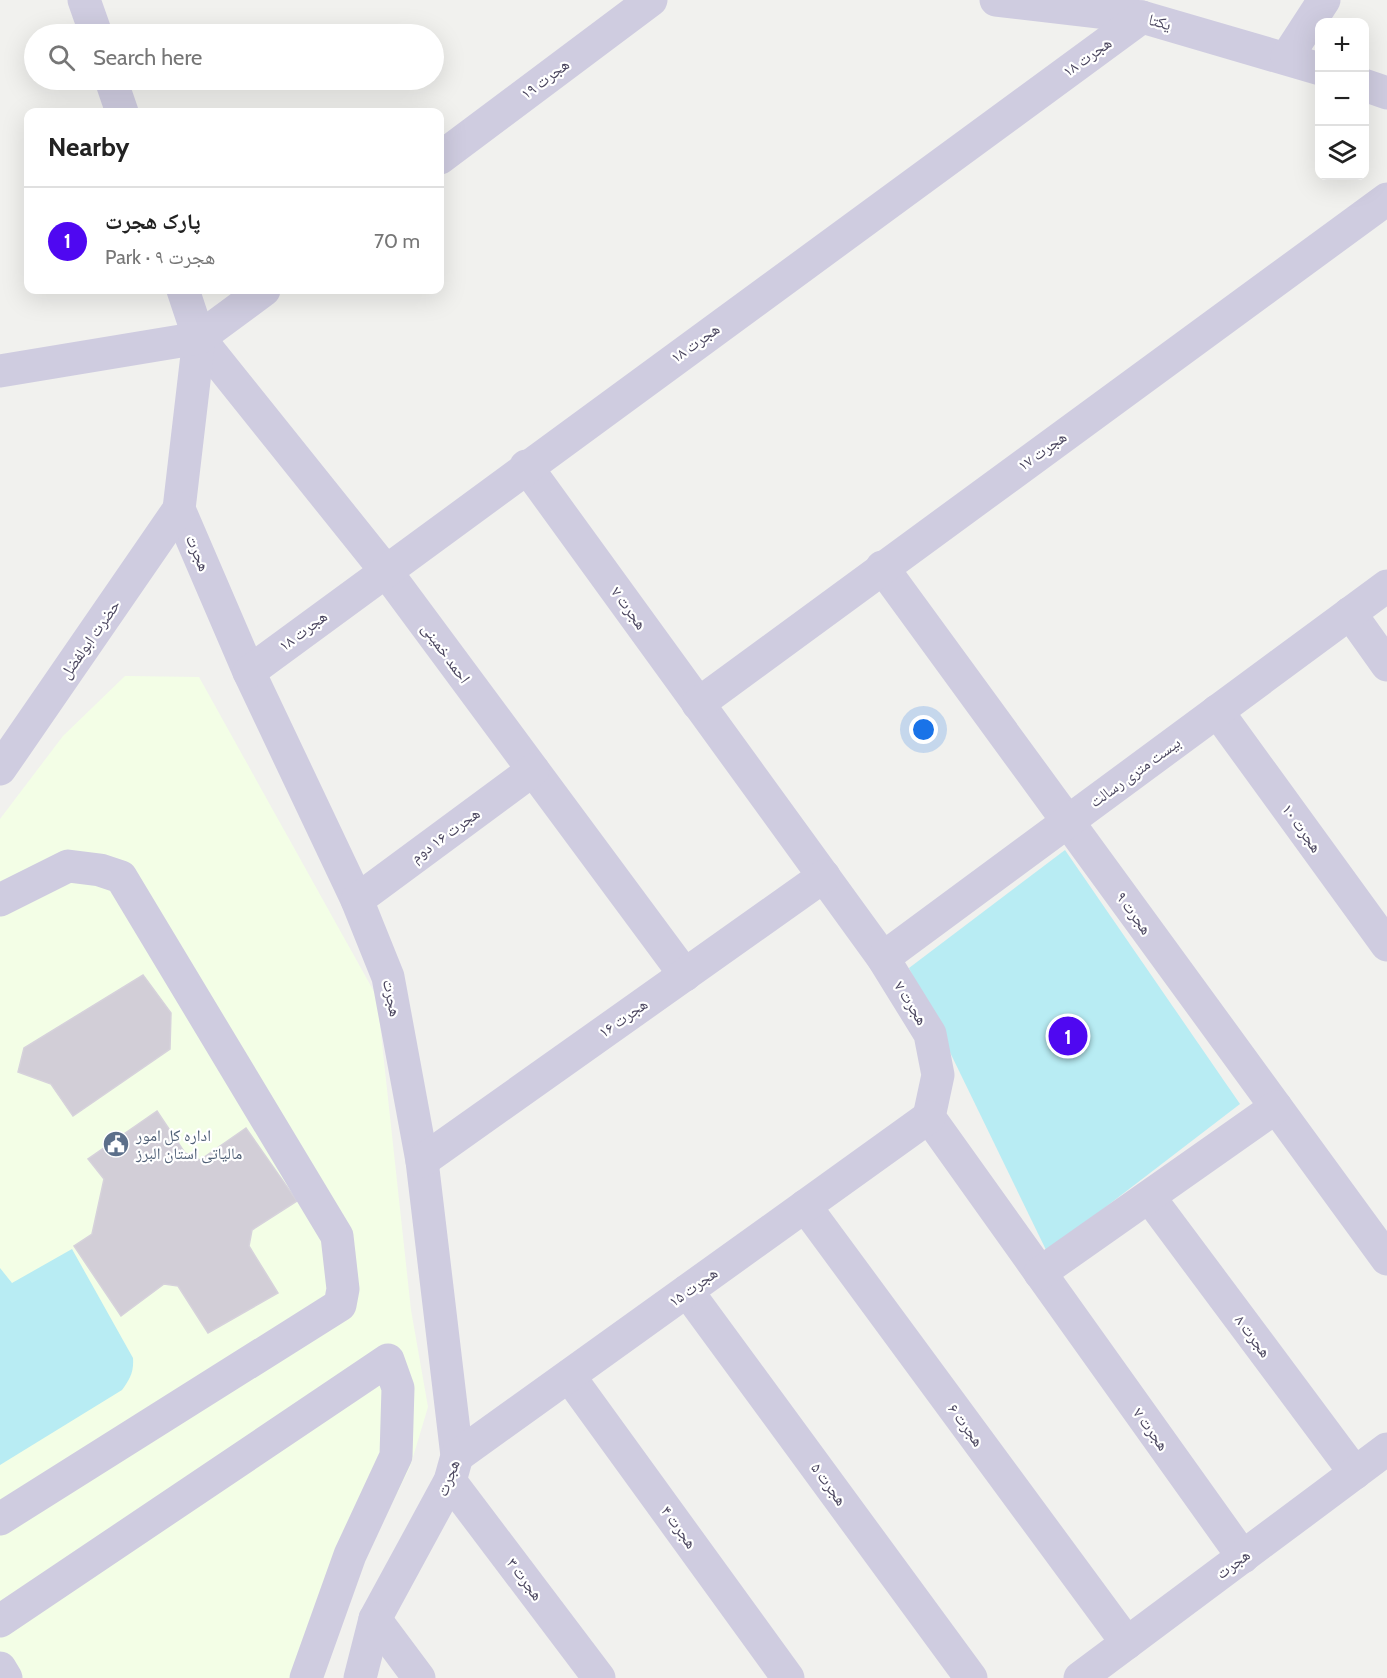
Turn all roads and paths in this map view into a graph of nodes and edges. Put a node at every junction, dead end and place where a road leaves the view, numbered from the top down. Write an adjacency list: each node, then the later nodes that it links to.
1 (84, 0): 6 (street)
2 (651, 0): 13 (street, هجرت ۱۹)
3 (996, 0): 5 (street, یکتا)
4 (1324, 0): 7 (street)
5 (1142, 17): 7 (street, یکتا); 19 (street, هجرت ۱۸)
6 (92, 24)
7 (1287, 57): 8 (street, یکتا)
8 (1315, 67)
9 (1369, 86): 11 (street)
10 (114, 90): 12 (street)
11 (1387, 93)
12 (121, 108)
13 (444, 155)
14 (1387, 199): 21 (street, هجرت ۱۷)
15 (184, 294): 17 (street)
16 (259, 294): 17 (street)
17 (199, 338): 18 (street); 20 (street, هجرت); 22 (street, احمد خمینی)
18 (0, 371)
19 (526, 466): 22 (street, هجرت ۱۸); 27 (street, هجرت ۷)
20 (179, 509): 26 (street, هجرت); 29 (street, حضرت ابولفضل)
21 (882, 567): 27 (street, هجرت ۱۷); 31 (street, هجرت ۹)
22 (385, 570): 26 (street, هجرت ۱۸); 30 (street, احمد خمینی)
23 (1387, 586): 24 (street, بیست متری رسالت)
24 (1350, 613): 25 (street); 28 (street, بیست متری رسالت)
25 (1387, 665)
26 (249, 672): 34 (street, هجرت)
27 (698, 704): 32 (street, هجرت ۷)
28 (1217, 711): 31 (street, بیست متری رسالت); 35 (street, هجرت ۱۰)
29 (0, 769)
30 (533, 770): 34 (street, هجرت ۱۶ دوم); 37 (street, احمد خمینی)
31 (1068, 822): 36 (street, بیست متری رسالت); 38 (street, هجرت ۹)
32 (824, 876): 36 (street, هجرت ۷); 37 (street, هجرت ۱۶)
33 (0, 900): 50 (street)
34 (357, 900): 40 (street, هجرت)
35 (1387, 945)
36 (883, 958): 39 (street, هجرت ۷)
37 (684, 975): 40 (street, هجرت ۱۶)
38 (1276, 1107): 41 (street); 43 (street, هجرت ۹)
39 (928, 1117): 42 (street, هجرت ۱۵); 44 (street, هجرت ۷)
40 (422, 1161): 48 (street, هجرت)
41 (1150, 1198): 44 (street); 49 (street, هجرت ۸)
42 (805, 1206): 45 (street, هجرت ۱۵); 54 (street, هجرت ۶)
43 (1387, 1259)
44 (1040, 1273): 51 (street, هجرت ۷)
45 (687, 1291): 46 (street, هجرت ۱۵); 62 (street, هجرت ۵)
46 (569, 1376): 48 (street, هجرت ۱۵); 61 (street, هجرت ۴)
47 (1387, 1449): 49 (street, هجرت)
48 (454, 1468): 52 (street, هجرت); 60 (street, هجرت ۳)
49 (1355, 1473): 51 (street, هجرت)
50 (0, 1519)
51 (1243, 1557): 54 (street, هجرت)
52 (375, 1619): 58 (street, هجرت); 59 (street)
53 (0, 1621): 57 (street)
54 (1127, 1643): 63 (street, هجرت)
55 (0, 1668): 56 (street)
56 (6, 1678)
57 (306, 1678)
58 (360, 1678)
59 (418, 1678)
60 (599, 1678)
61 (788, 1678)
62 (971, 1678)
63 (1080, 1678)

